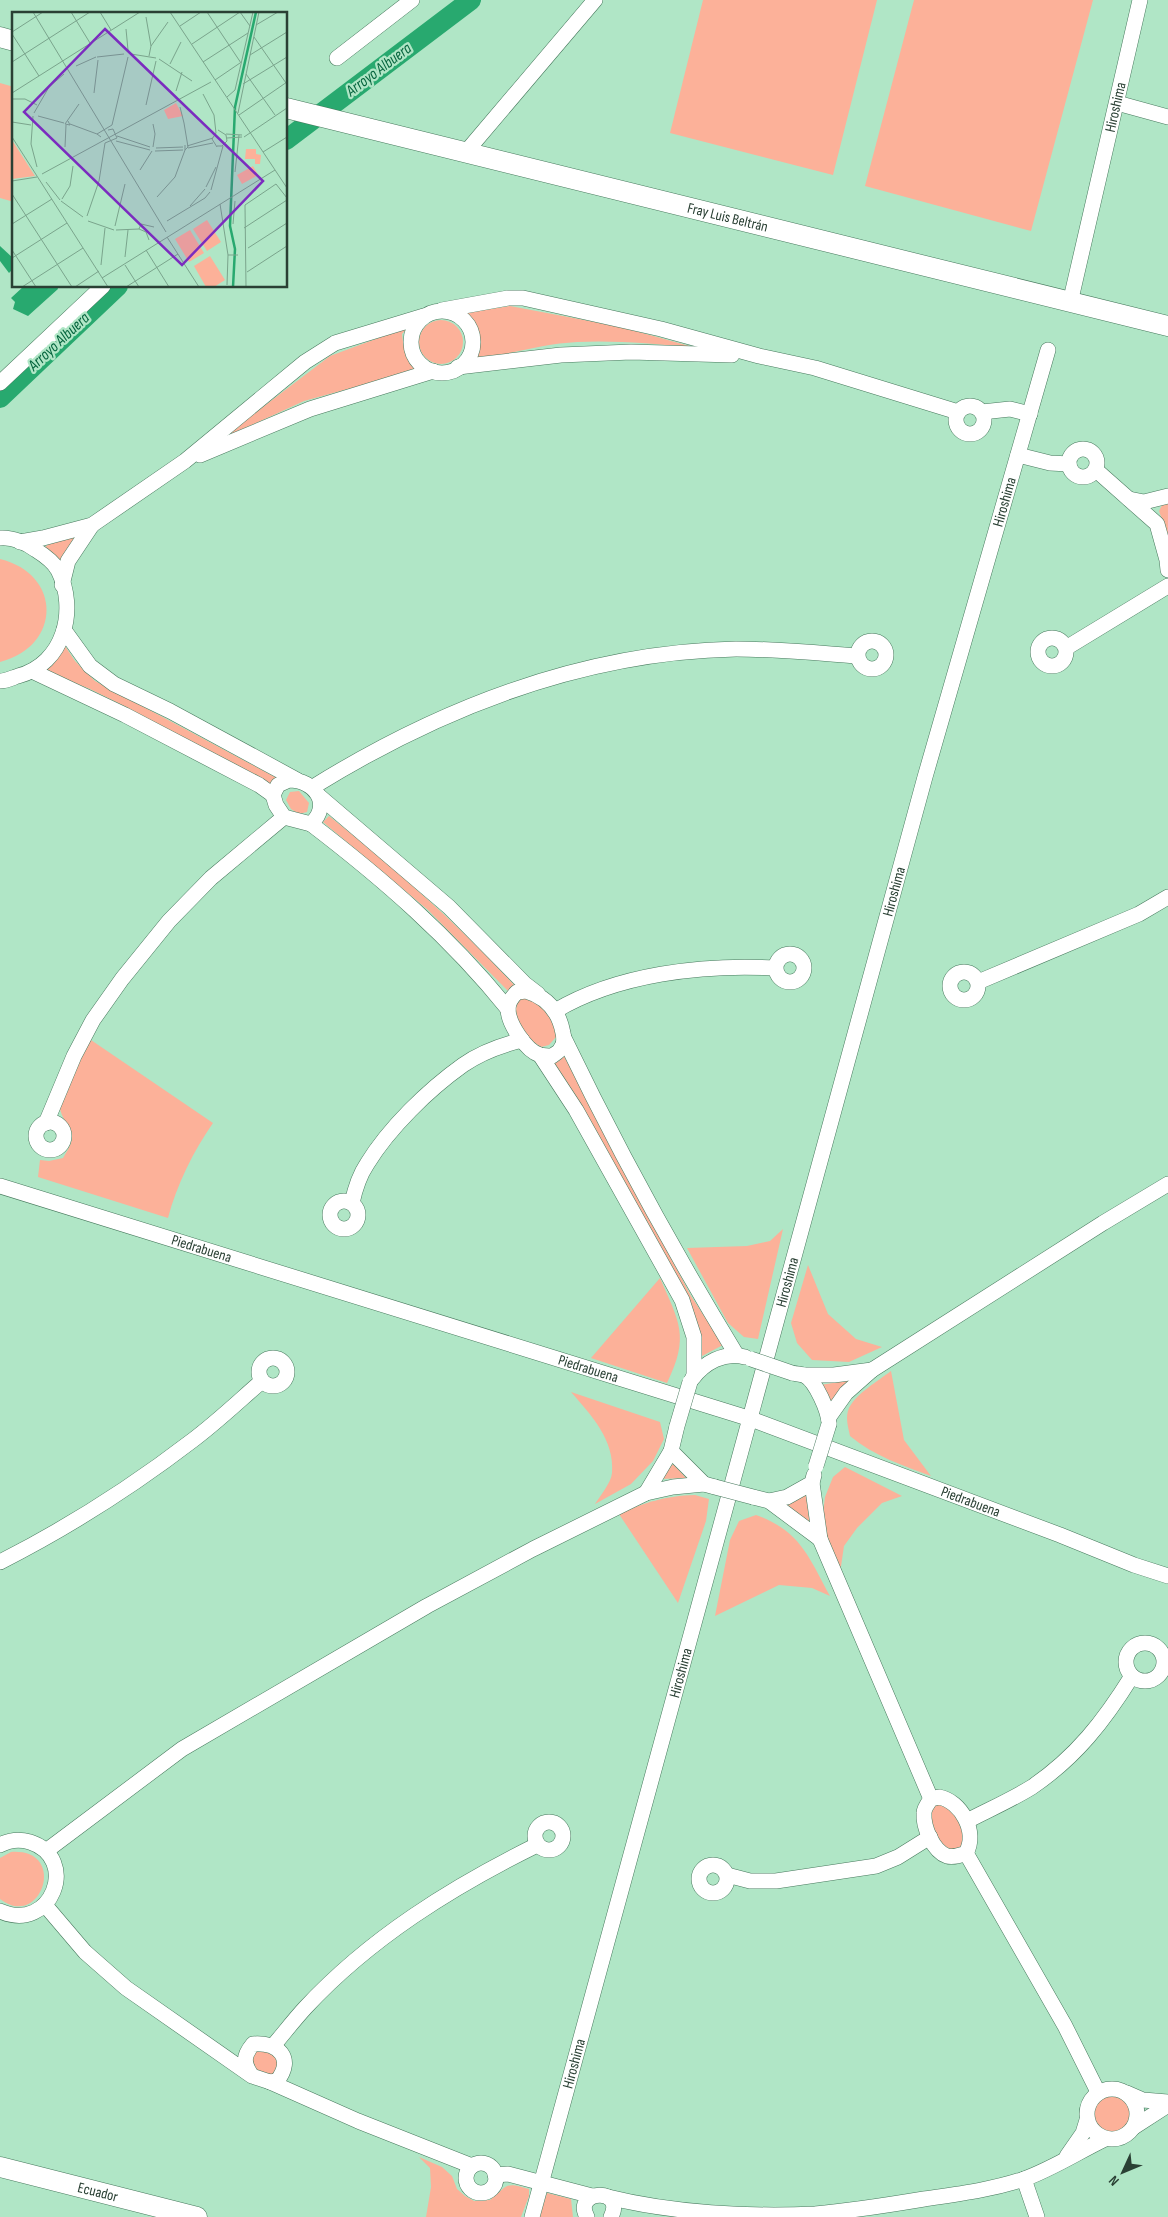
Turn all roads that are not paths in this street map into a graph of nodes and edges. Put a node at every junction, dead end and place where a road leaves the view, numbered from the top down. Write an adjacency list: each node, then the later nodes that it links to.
1 (412, 0): 4 (street)
2 (596, 0): 8 (street)
3 (1140, 0): 5 (street, Hiroshima)
4 (337, 58)
5 (1117, 103): 7 (street); 10 (street, Hiroshima)
6 (288, 109): 8 (street, Fray Luis Beltrán)
7 (1168, 117)
8 (466, 152): 10 (street, Fray Luis Beltrán)
9 (101, 288): 18 (street)
10 (1070, 303): 13 (street, Fray Luis Beltrán)
11 (442, 310): 12 (street); 15 (street); 16 (street)
12 (424, 316): 17 (street); 23 (street)
13 (1168, 326)
14 (1048, 350): 21 (street, Hiroshima)
15 (759, 356): 16 (street); 19 (street)
16 (458, 367): 17 (street)
17 (433, 372): 23 (street)
18 (0, 383)
19 (958, 412): 20 (street); 20 (street)
20 (982, 412): 21 (street)
21 (1030, 414): 22 (street, Hiroshima)
22 (1018, 455): 24 (street); 62 (street, Hiroshima)
23 (185, 461): 28 (street)
24 (1069, 464): 25 (street); 25 (street)
25 (1096, 470): 27 (street)
26 (1168, 496): 27 (street)
27 (1129, 499): 31 (street)
28 (92, 525): 30 (street); 32 (street)
29 (0, 538): 30 (street)
30 (20, 542): 32 (street)
31 (1168, 570)
32 (62, 585): 34 (street)
33 (1168, 586): 35 (street)
34 (64, 630): 37 (street); 39 (street)
35 (1066, 648)
36 (857, 656): 40 (street)
37 (32, 671): 38 (street); 41 (street)
38 (0, 681)
39 (297, 780): 40 (street); 41 (street)
40 (316, 792): 43 (street); 47 (street)
41 (273, 795): 42 (street)
42 (284, 817): 43 (street); 53 (street)
43 (310, 824): 48 (street)
44 (1168, 897): 46 (street)
45 (775, 968): 49 (street)
46 (978, 982)
47 (538, 994): 48 (street); 49 (street)
48 (508, 1009): 51 (street)
49 (555, 1011): 50 (street)
50 (564, 1038): 52 (street); 57 (street)
51 (522, 1040): 52 (street); 56 (street)
52 (540, 1055): 60 (street)
53 (46, 1123)
54 (1168, 1184): 58 (street)
55 (0, 1186): 62 (street, Piedrabuena)
56 (352, 1203)
57 (736, 1354): 59 (street, bridge); 60 (street)
58 (872, 1370): 59 (street); 63 (street)
59 (798, 1374): 63 (street)
60 (692, 1379): 64 (street, bridge)
61 (262, 1381): 70 (street)
62 (751, 1420): 71 (street, Piedrabuena); 101 (street, Hiroshima)
63 (829, 1420): 65 (street, bridge)
64 (671, 1451): 66 (street); 67 (street)
65 (812, 1483): 68 (street); 69 (street)
66 (709, 1486): 67 (street); 68 (street, bridge)
67 (646, 1493): 78 (street)
68 (769, 1501): 69 (street)
69 (820, 1539): 73 (street)
70 (0, 1562)
71 (1168, 1576)
72 (1132, 1676): 74 (street)
73 (931, 1799): 74 (street); 75 (street)
74 (967, 1821): 79 (street)
75 (930, 1837): 79 (street); 80 (street)
76 (0, 1845): 78 (street)
77 (537, 1845): 84 (street)
78 (46, 1851): 81 (street)
79 (966, 1852): 89 (street)
80 (727, 1875)
81 (45, 1905): 82 (street); 85 (street)
82 (0, 1911)
83 (253, 2044): 84 (street); 85 (street); 87 (street)
84 (273, 2046): 86 (street)
85 (221, 2054): 87 (street)
86 (286, 2062): 88 (street); 91 (street)
87 (252, 2076): 88 (street)
88 (270, 2082): 91 (street)
89 (1098, 2092): 90 (street); 93 (street)
90 (1127, 2093): 92 (street); 94 (street)
91 (308, 2099): 97 (street)
92 (1168, 2104): 94 (street)
93 (1087, 2120): 95 (street); 96 (street)
94 (1134, 2127): 95 (street)
95 (1105, 2139): 96 (street)
96 (1064, 2159): 100 (street)
97 (472, 2166): 99 (street); 99 (street)
98 (0, 2167): 104 (street, Ecuador)
99 (496, 2175): 101 (street)
100 (1024, 2179): 103 (street); 108 (street)
101 (542, 2182): 102 (street); 105 (street, Hiroshima)
102 (592, 2196): 103 (street); 106 (street)
103 (608, 2197): 107 (street)
104 (198, 2217)
105 (532, 2217)
106 (587, 2217)
107 (611, 2217)
108 (1037, 2217)

